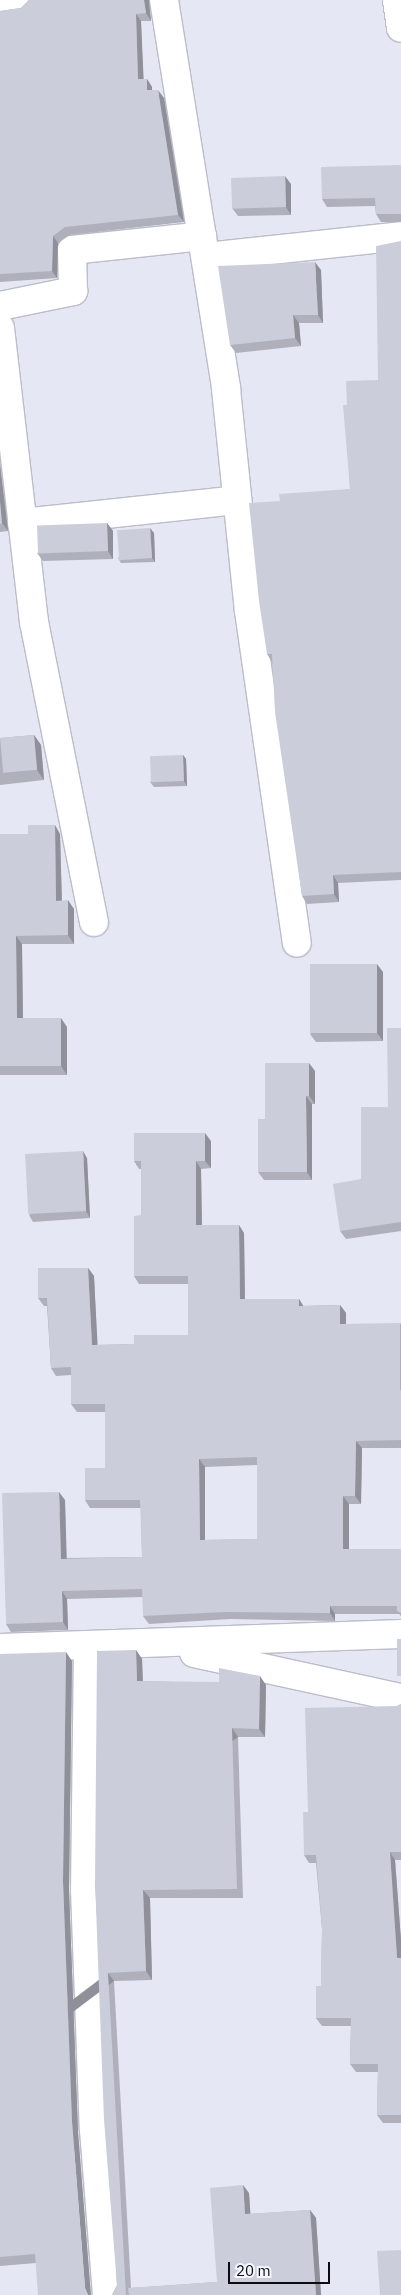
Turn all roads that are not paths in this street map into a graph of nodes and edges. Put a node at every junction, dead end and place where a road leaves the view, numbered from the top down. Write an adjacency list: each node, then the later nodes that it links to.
1 (23, 0): 4 (street)
2 (164, 0): 7 (street)
3 (397, 0): 5 (street)
4 (0, 5)
5 (401, 28)
6 (401, 236): 7 (street)
7 (204, 246): 8 (street); 10 (street)
8 (0, 306)
9 (0, 328): 11 (street)
10 (237, 500): 11 (street); 13 (street)
11 (22, 523): 12 (street)
12 (94, 922)
13 (297, 943)
14 (401, 1634): 15 (street)
15 (156, 1644): 16 (street); 18 (street)
16 (88, 1646): 17 (street); 19 (street)
17 (0, 1648)
18 (401, 1698)
19 (107, 2295)

